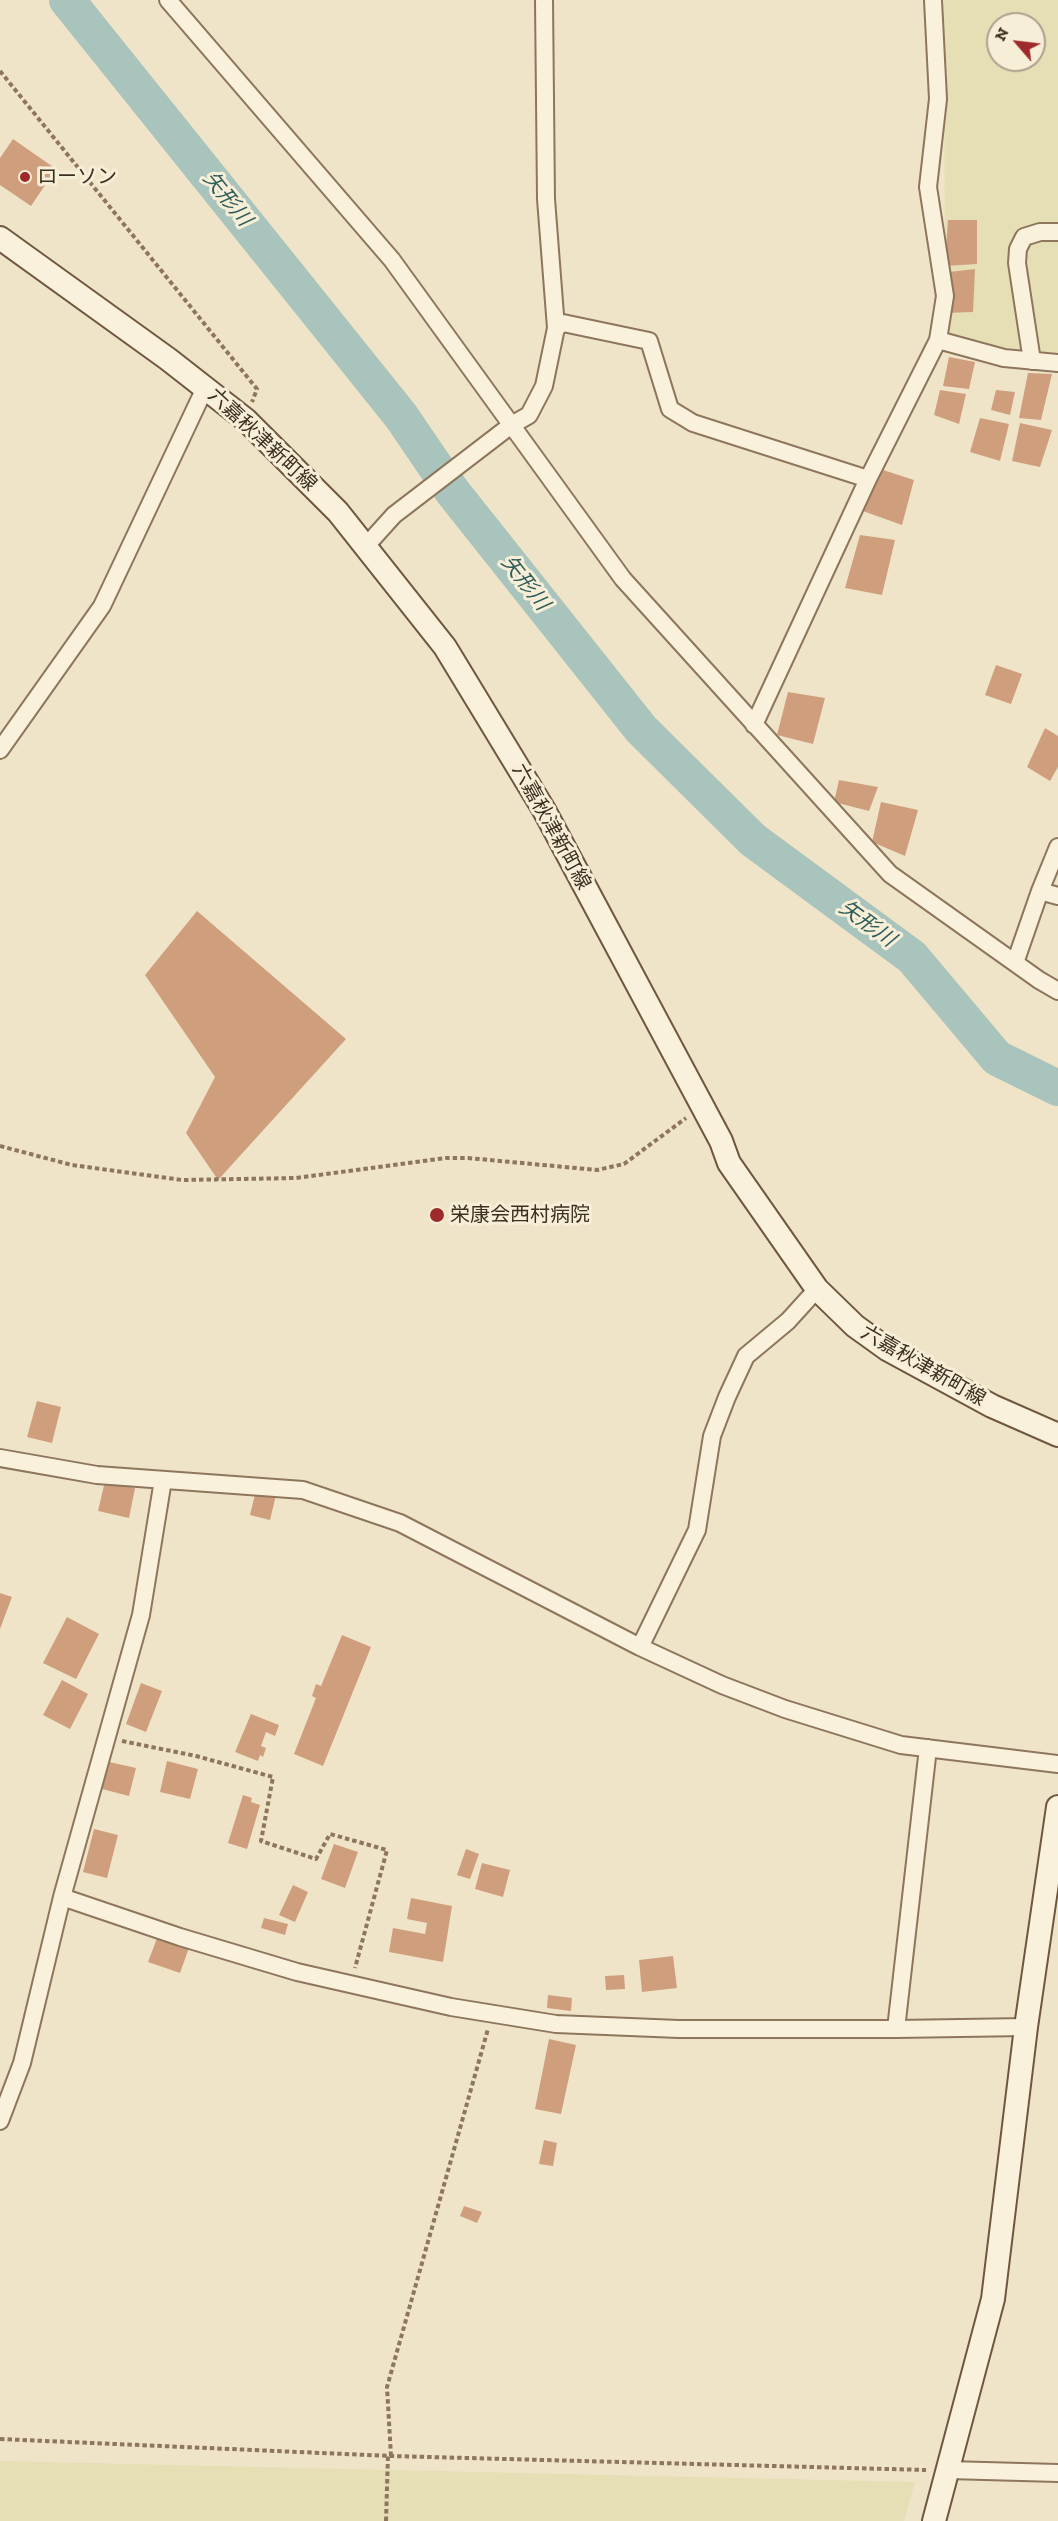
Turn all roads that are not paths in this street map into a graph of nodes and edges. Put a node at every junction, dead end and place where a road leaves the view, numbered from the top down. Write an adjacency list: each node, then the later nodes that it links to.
1 (168, 0): 11 (street)
2 (544, 0): 6 (street)
3 (933, 0): 7 (street)
4 (1058, 232): 8 (street)
5 (0, 238): 10 (main road, 六嘉秋津新町線)
6 (556, 328): 11 (street); 12 (street)
7 (938, 340): 8 (street); 12 (street)
8 (1032, 361): 9 (street)
9 (1058, 363)
10 (206, 388): 13 (main road, 六嘉秋津新町線); 15 (street)
11 (510, 426): 13 (street); 14 (street)
12 (868, 479): 14 (street)
13 (366, 546): 21 (main road, 六嘉秋津新町線)
14 (754, 724): 19 (street)
15 (0, 750)
16 (1058, 847): 17 (street)
17 (1040, 891): 18 (street); 19 (street)
18 (1058, 896)
19 (1016, 963): 20 (street)
20 (1058, 991)
21 (817, 1289): 22 (main road, 六嘉秋津新町線); 25 (street)
22 (1058, 1435)
23 (0, 1458): 24 (street)
24 (163, 1480): 25 (street); 29 (street)
25 (640, 1647): 26 (street)
26 (928, 1748): 27 (street); 31 (street)
27 (1058, 1764)
28 (1058, 1807): 30 (main road)
29 (62, 1897): 31 (street); 32 (street)
30 (1026, 2026): 31 (street); 33 (main road)
31 (896, 2029)
32 (0, 2121)
33 (948, 2470): 34 (street); 35 (main road)
34 (1058, 2473)
35 (934, 2521)

